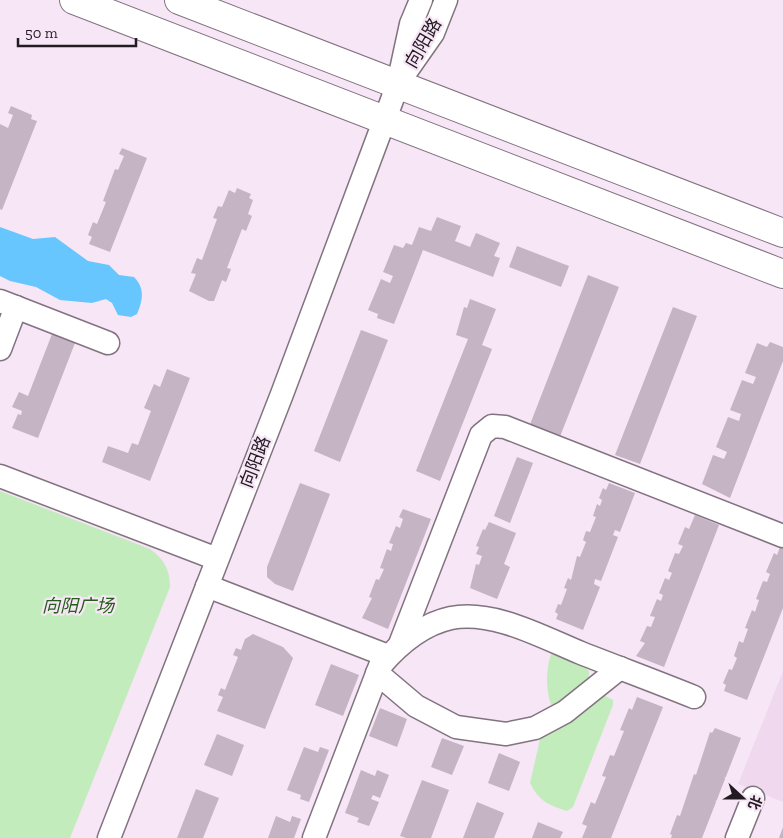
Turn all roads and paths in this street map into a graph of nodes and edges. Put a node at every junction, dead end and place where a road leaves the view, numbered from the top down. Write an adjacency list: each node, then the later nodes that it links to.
1 (74, 0): 6 (main road)
2 (180, 0): 5 (main road)
3 (421, 0): 5 (street, 向阳路)
4 (446, 0): 5 (street, 向阳路)
5 (398, 84): 6 (street, 向阳路); 7 (main road)
6 (384, 120): 8 (main road); 14 (street, 向阳路)
7 (783, 233)
8 (783, 274)
9 (8, 304): 10 (street); 11 (street)
10 (108, 343)
11 (0, 349)
12 (0, 476): 14 (street)
13 (783, 536): 16 (street)
14 (217, 560): 15 (street, 向阳路)
15 (207, 586): 16 (street); 20 (street, 向阳路)
16 (389, 658): 17 (street); 17 (street); 21 (street)
17 (620, 668): 18 (street)
18 (694, 697)
19 (753, 798): 22 (street)
20 (109, 838)
21 (314, 838)
22 (737, 838)

